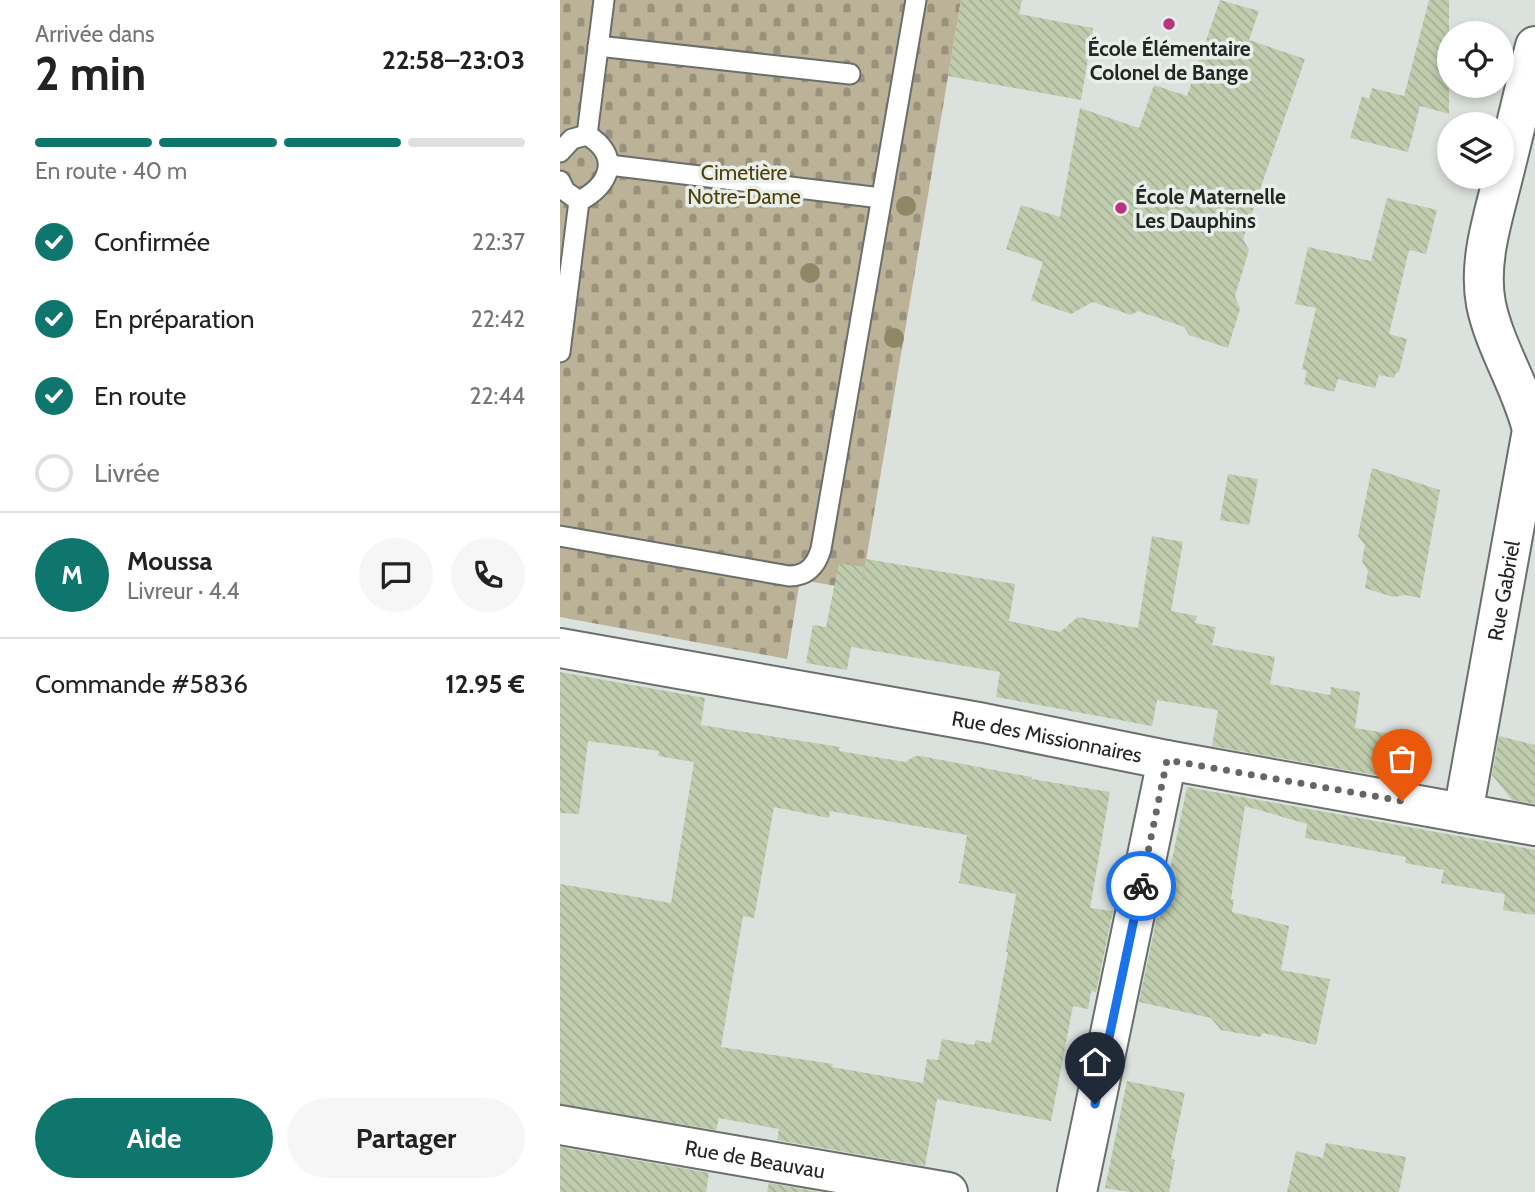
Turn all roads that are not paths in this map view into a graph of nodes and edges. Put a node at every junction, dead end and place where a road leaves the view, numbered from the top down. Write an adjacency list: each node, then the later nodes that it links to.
1 (604, 0): 3 (lane)
2 (916, 0): 10 (lane)
3 (598, 46): 5 (lane); 6 (lane)
4 (1535, 47): 13 (street, Rue Gabriel)
5 (849, 74)
6 (587, 135): 7 (lane); 8 (lane)
7 (560, 152)
8 (609, 165): 10 (lane); 11 (lane)
9 (560, 181): 11 (lane)
10 (881, 198): 14 (lane)
11 (579, 201): 12 (lane)
12 (560, 352)
13 (1526, 385): 17 (street, Rue Gabriel)
14 (560, 536)
15 (560, 648): 16 (street, Rue des Missionnaires)
16 (1167, 760): 17 (street, Rue des Missionnaires); 21 (street)
17 (1464, 813): 18 (street, Rue des Missionnaires)
18 (1535, 827)
19 (560, 1125): 20 (street, Rue de Beauvau)
20 (948, 1192)
21 (1077, 1192)

